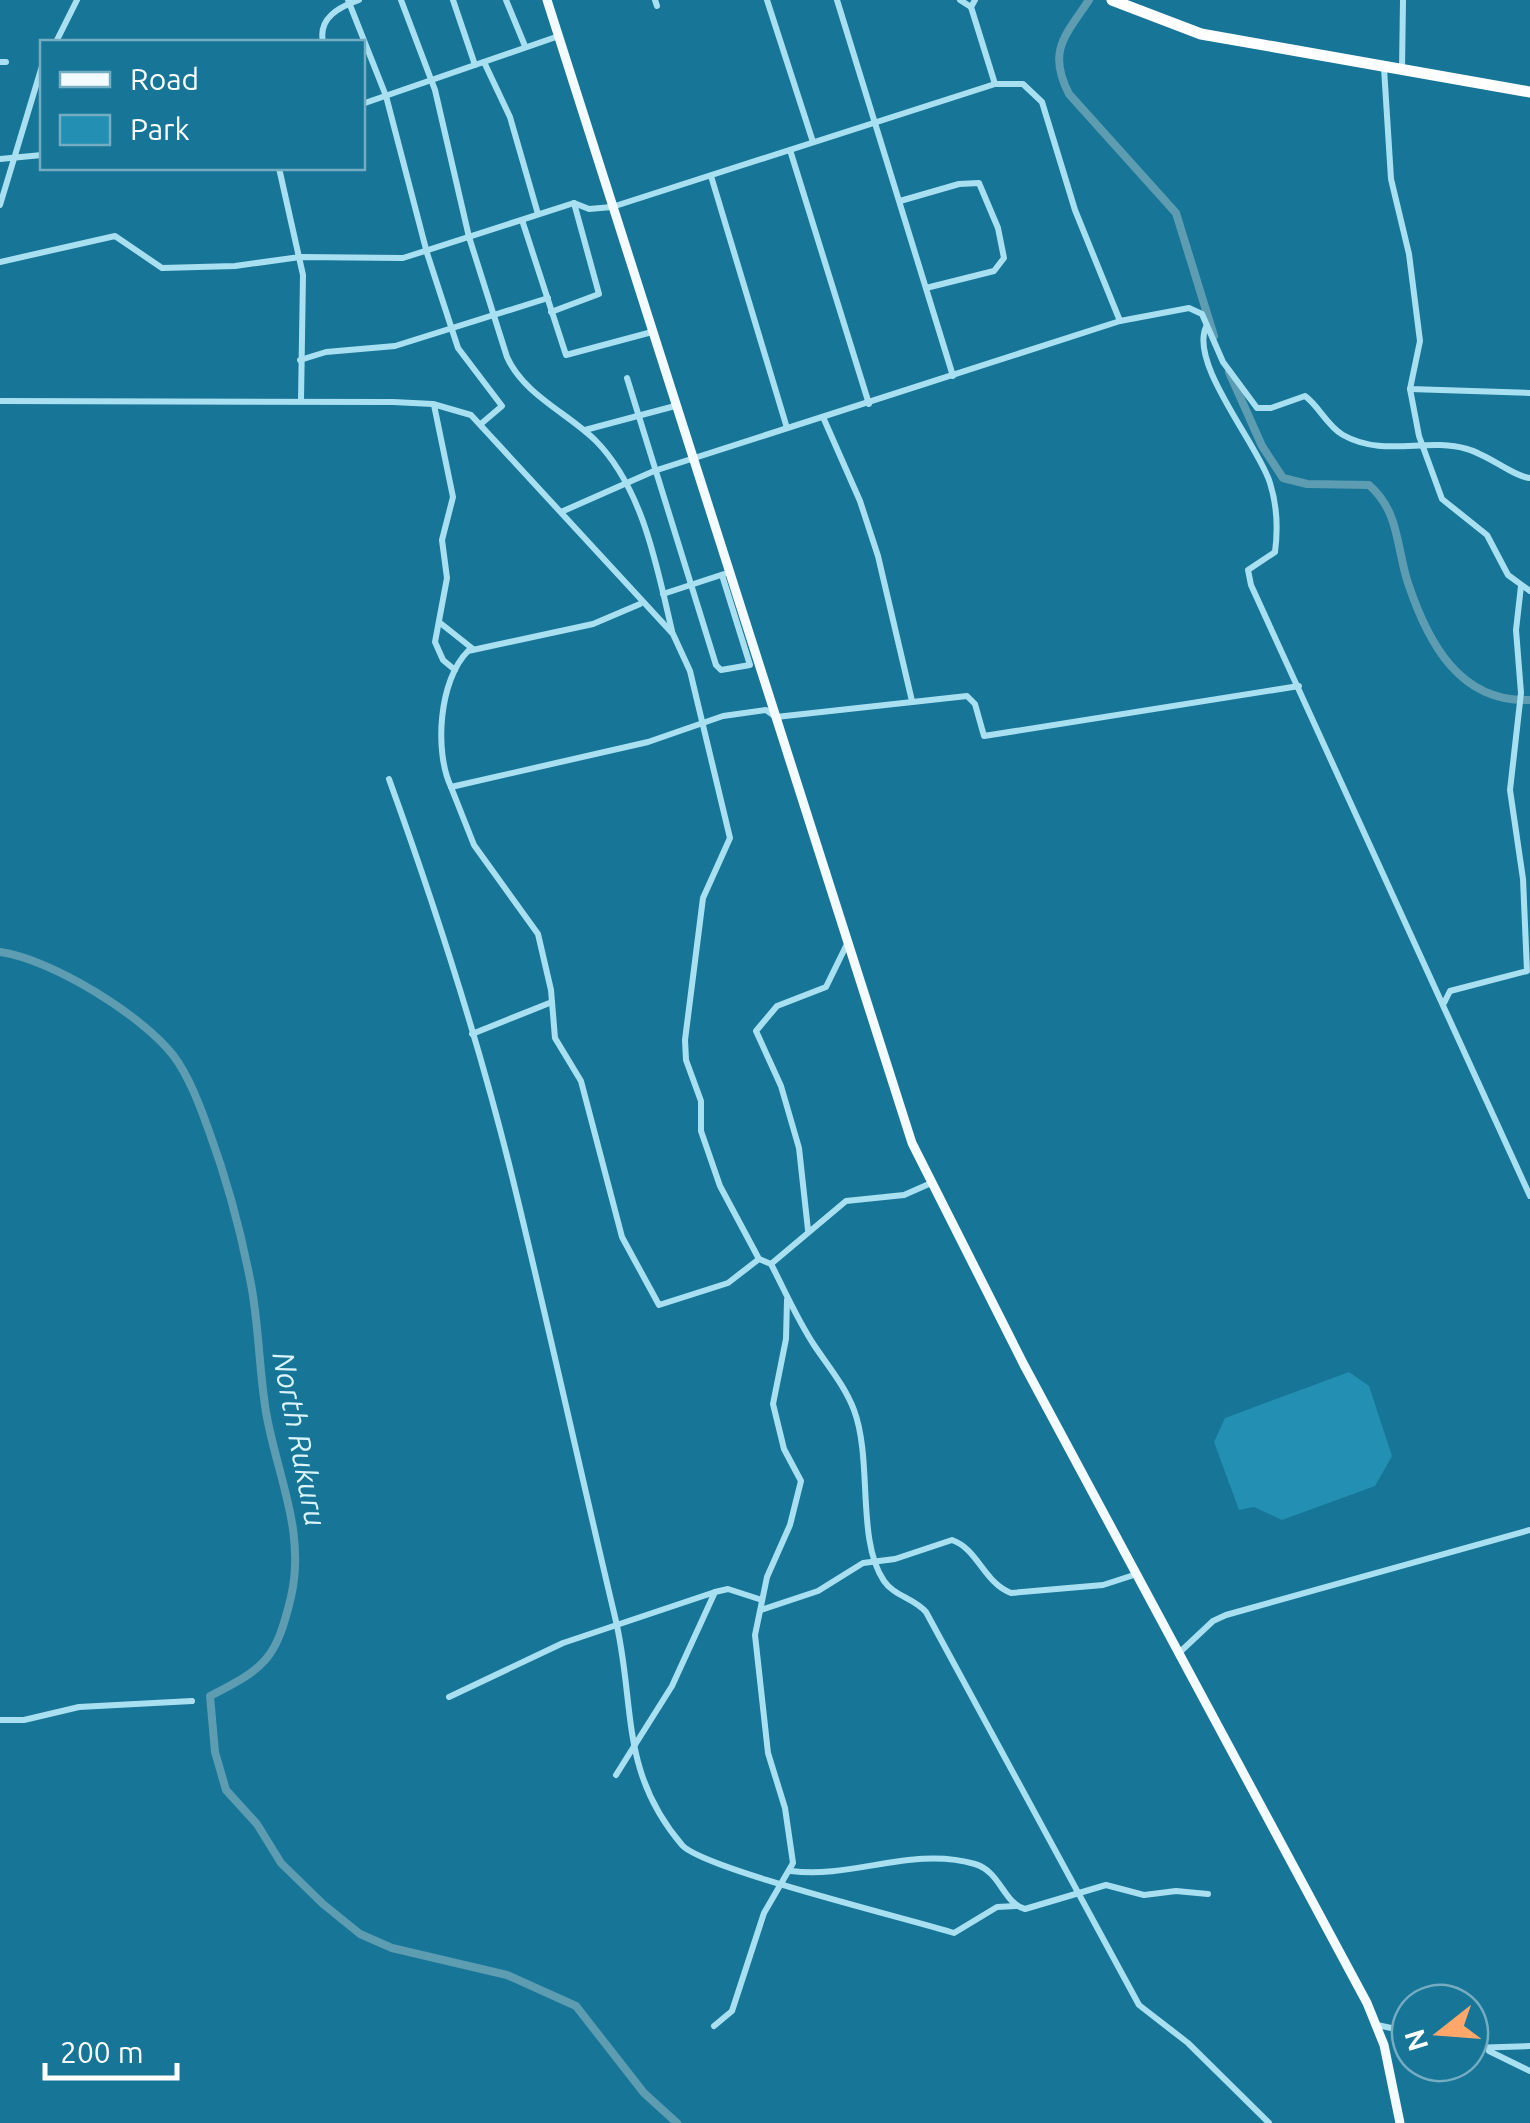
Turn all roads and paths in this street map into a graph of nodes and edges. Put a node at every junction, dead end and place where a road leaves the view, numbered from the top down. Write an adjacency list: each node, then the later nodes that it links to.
1 (77, 0): 15 (street)
2 (359, 0): 12 (street)
3 (401, 0): 24 (street)
4 (454, 0): 20 (street)
5 (506, 0): 19 (street)
6 (546, 0): 14 (main road)
7 (767, 0): 30 (street)
8 (837, 0): 29 (street)
9 (960, 0): 13 (street)
10 (1112, 0): 21 (highway)
11 (1403, 0): 22 (street)
12 (349, 2): 16 (street); 17 (street)
13 (973, 3): 25 (street)
14 (556, 37): 19 (street); 40 (main road)
15 (57, 40)
16 (324, 40)
17 (364, 40)
18 (365, 43): 27 (street)
19 (525, 46): 20 (street)
20 (479, 64): 24 (street); 41 (street)
21 (1384, 67): 22 (highway); 58 (street)
22 (1402, 70): 26 (highway)
23 (40, 73): 34 (street)
24 (432, 80): 27 (street); 43 (street)
25 (995, 84): 29 (street); 51 (street)
26 (1530, 92)
27 (386, 96): 28 (street); 44 (street)
28 (365, 103)
29 (874, 123): 30 (street); 37 (street)
30 (812, 142): 31 (street)
31 (790, 150): 36 (street); 63 (street)
32 (40, 155): 34 (street)
33 (0, 159): 34 (street)
34 (14, 159): 39 (street)
35 (279, 170): 45 (street)
36 (710, 175): 40 (street); 68 (street)
37 (900, 202): 47 (street); 47 (street)
38 (574, 203): 40 (street); 41 (street); 49 (street)
39 (0, 205)
40 (612, 206): 54 (main road)
41 (538, 214): 42 (street)
42 (522, 220): 43 (street); 48 (street)
43 (469, 236): 44 (street); 50 (street)
44 (427, 253): 45 (street); 52 (street)
45 (300, 257): 46 (street); 55 (street)
46 (0, 262)
47 (926, 288): 56 (street)
48 (548, 298): 49 (street); 50 (street)
49 (551, 312): 54 (street)
50 (494, 314): 52 (street); 69 (street)
51 (1120, 322): 53 (street); 56 (street)
52 (450, 326): 55 (street); 67 (street)
53 (1206, 327): 70 (street); 86 (street)
54 (652, 332): 64 (main road)
55 (300, 360): 60 (street)
56 (954, 376): 63 (street)
57 (628, 378): 65 (street)
58 (1410, 390): 59 (street); 70 (street)
59 (1530, 393)
60 (301, 400): 61 (street); 62 (street)
61 (0, 401)
62 (433, 404): 67 (street); 82 (street)
63 (868, 404): 66 (street)
64 (675, 406): 65 (street); 71 (main road)
65 (638, 417): 69 (street); 72 (street)
66 (823, 417): 68 (street); 87 (street)
67 (482, 423): 75 (street)
68 (787, 428): 71 (street)
69 (584, 430): 74 (street)
70 (1423, 448): 73 (street); 78 (street)
71 (694, 459): 72 (street); 76 (main road)
72 (654, 472): 74 (street); 77 (street)
73 (1530, 478)
74 (626, 482): 75 (street); 80 (street)
75 (561, 512): 81 (street)
76 (725, 573): 77 (street); 77 (street); 88 (main road)
77 (692, 586): 80 (street)
78 (1521, 586): 79 (street); 94 (street)
79 (1530, 590)
80 (663, 594): 83 (street)
81 (640, 604): 83 (street); 84 (street)
82 (439, 622): 84 (street); 85 (street)
83 (672, 634): 89 (street)
84 (473, 649): 85 (street)
85 (454, 670): 91 (street)
86 (1299, 686): 87 (street); 94 (street)
87 (912, 701): 88 (street)
88 (776, 717): 89 (street); 92 (main road)
89 (703, 723): 91 (street); 99 (street)
90 (390, 778): 95 (street)
91 (451, 787): 93 (street)
92 (847, 944): 96 (main road); 98 (street)
93 (552, 1002): 95 (street); 99 (street)
94 (1444, 1004): 97 (street)
95 (472, 1034): 108 (street)
96 (929, 1184): 98 (street); 104 (main road)
97 (1530, 1196)
98 (808, 1230): 100 (street)
99 (759, 1260): 100 (street)
100 (772, 1264): 101 (street)
101 (787, 1298): 103 (street); 106 (street)
102 (1530, 1530): 109 (street)
103 (874, 1561): 104 (street); 107 (street); 117 (street)
104 (1136, 1574): 109 (main road)
105 (716, 1592): 106 (street); 108 (street); 113 (street)
106 (762, 1600): 107 (street)
107 (760, 1610): 115 (street)
108 (617, 1623): 110 (street); 113 (street)
109 (1180, 1652): 120 (main road)
110 (449, 1697)
111 (192, 1701): 112 (street)
112 (0, 1720)
113 (633, 1749): 114 (street); 116 (street)
114 (616, 1775)
115 (790, 1871): 116 (street); 119 (street)
116 (779, 1884): 119 (street); 121 (street)
117 (1078, 1891): 118 (street); 119 (street); 127 (street)
118 (1208, 1894)
119 (1016, 1906)
120 (1376, 2025): 122 (street); 128 (main road)
121 (714, 2026)
122 (1390, 2028)
123 (1530, 2046): 124 (street)
124 (1490, 2050)
125 (1490, 2051): 126 (street)
126 (1530, 2071)
127 (1269, 2123)
128 (1400, 2123)

